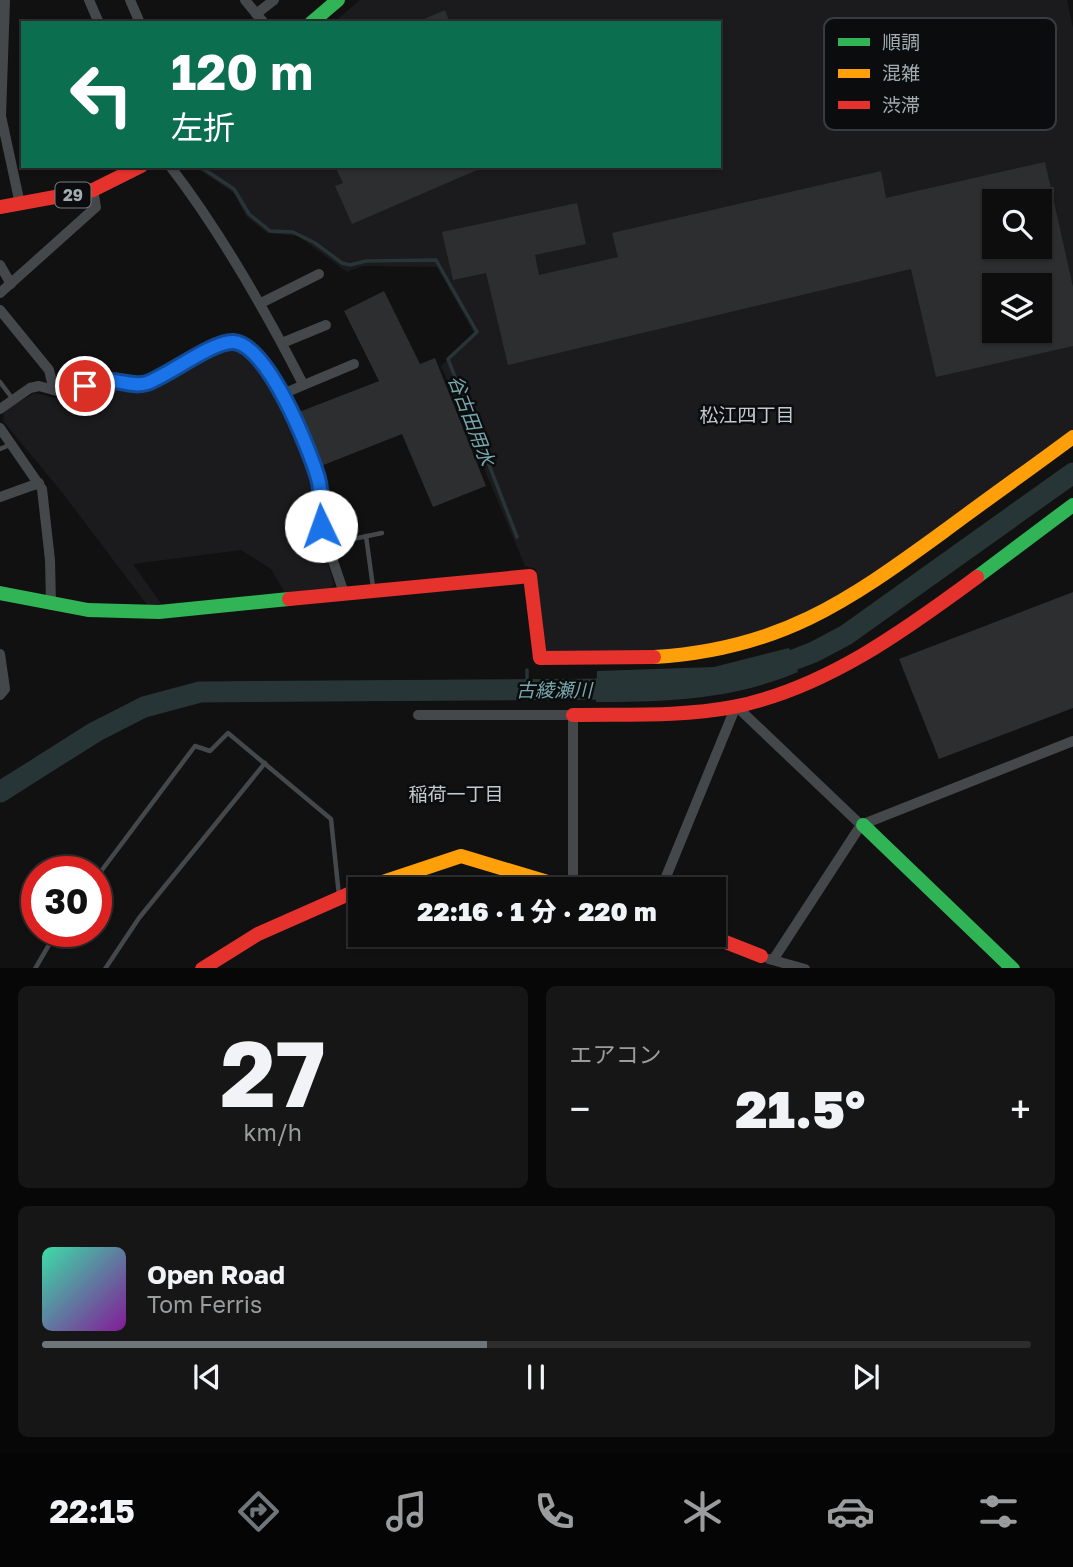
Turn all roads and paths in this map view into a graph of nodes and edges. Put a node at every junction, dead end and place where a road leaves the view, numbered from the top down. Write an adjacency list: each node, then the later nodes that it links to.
1 (5, 0): 15 (street)
2 (89, 0): 8 (street)
3 (130, 0): 9 (street)
4 (245, 0): 7 (street)
5 (274, 0): 7 (street)
6 (338, 0): 11 (street)
7 (256, 14): 10 (street)
8 (98, 21)
9 (139, 21)
10 (262, 21)
11 (313, 21)
12 (137, 168): 14 (street, 29)
13 (171, 168): 21 (street)
14 (93, 190): 15 (street, 29); 19 (street)
15 (20, 204): 16 (street, 29)
16 (0, 207)
17 (0, 265): 19 (street)
18 (319, 274): 21 (street)
19 (11, 284): 20 (street)
20 (0, 293)
21 (261, 303): 24 (street)
22 (0, 310): 28 (street)
23 (326, 325): 24 (street)
24 (282, 343): 27 (street)
25 (354, 364): 27 (street)
26 (0, 382): 30 (lane)
27 (303, 384): 29 (street)
28 (54, 390): 29 (street); 30 (street)
29 (280, 395): 43 (street)
30 (13, 399): 31 (street)
31 (0, 409)
32 (0, 428): 34 (street)
33 (1073, 438): 42 (street)
34 (13, 444): 35 (lane); 36 (street)
35 (0, 449)
36 (39, 483): 37 (street); 45 (street)
37 (0, 497)
38 (1073, 505): 48 (street)
39 (382, 533): 40 (lane)
40 (366, 536): 41 (lane); 42 (lane)
41 (348, 540)
42 (373, 590): 43 (street)
43 (344, 593): 45 (street)
44 (0, 596): 45 (street)
45 (51, 605)
46 (0, 654): 47 (street)
47 (0, 695)
48 (736, 706): 50 (street); 53 (street); 58 (street)
49 (418, 715): 50 (street)
50 (573, 715): 57 (street)
51 (1073, 741): 53 (street)
52 (265, 763): 54 (lane); 60 (lane); 65 (lane)
53 (862, 825): 63 (street); 68 (street)
54 (112, 857)
55 (397, 877): 56 (street)
56 (532, 877)
57 (572, 877)
58 (666, 877)
59 (348, 894): 60 (street)
60 (339, 897): 66 (street)
61 (726, 942): 63 (street)
62 (47, 947): 64 (lane)
63 (767, 958): 67 (street)
64 (35, 968)
65 (105, 968)
66 (202, 968)
67 (805, 968)
68 (1013, 968)

